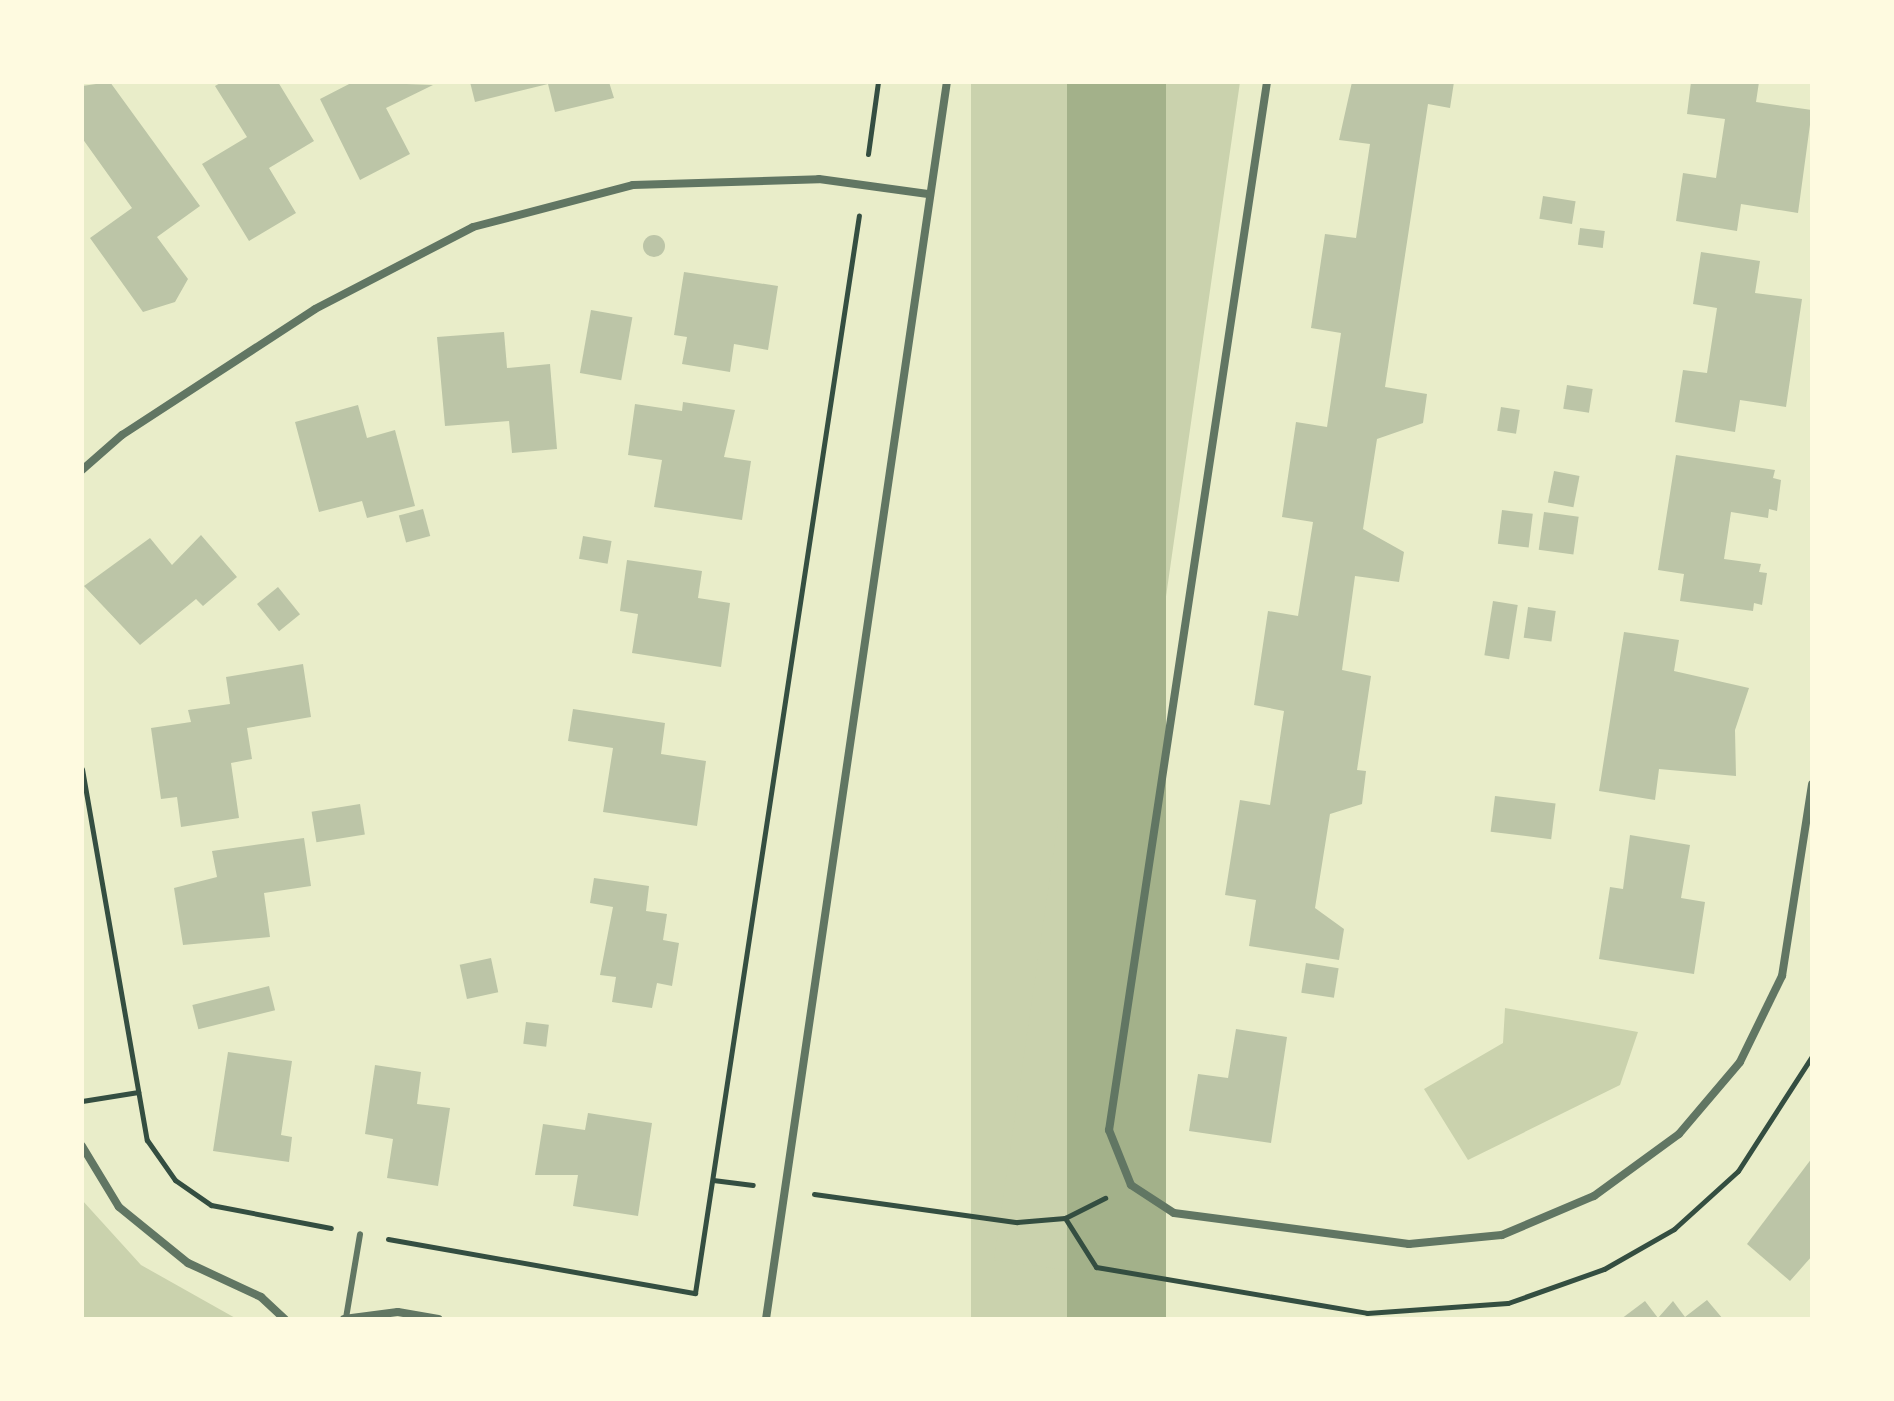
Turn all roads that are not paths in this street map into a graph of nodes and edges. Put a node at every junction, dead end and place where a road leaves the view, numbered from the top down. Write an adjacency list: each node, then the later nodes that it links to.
1 (947, 82): 3 (street)
2 (1267, 82): 5 (street)
3 (928, 194): 4 (street); 11 (street)
4 (82, 470)
5 (1812, 784)
6 (82, 1146): 9 (street)
7 (360, 1234): 8 (lane)
8 (345, 1318): 10 (street)
9 (285, 1319)
10 (438, 1319)
11 (766, 1319)

